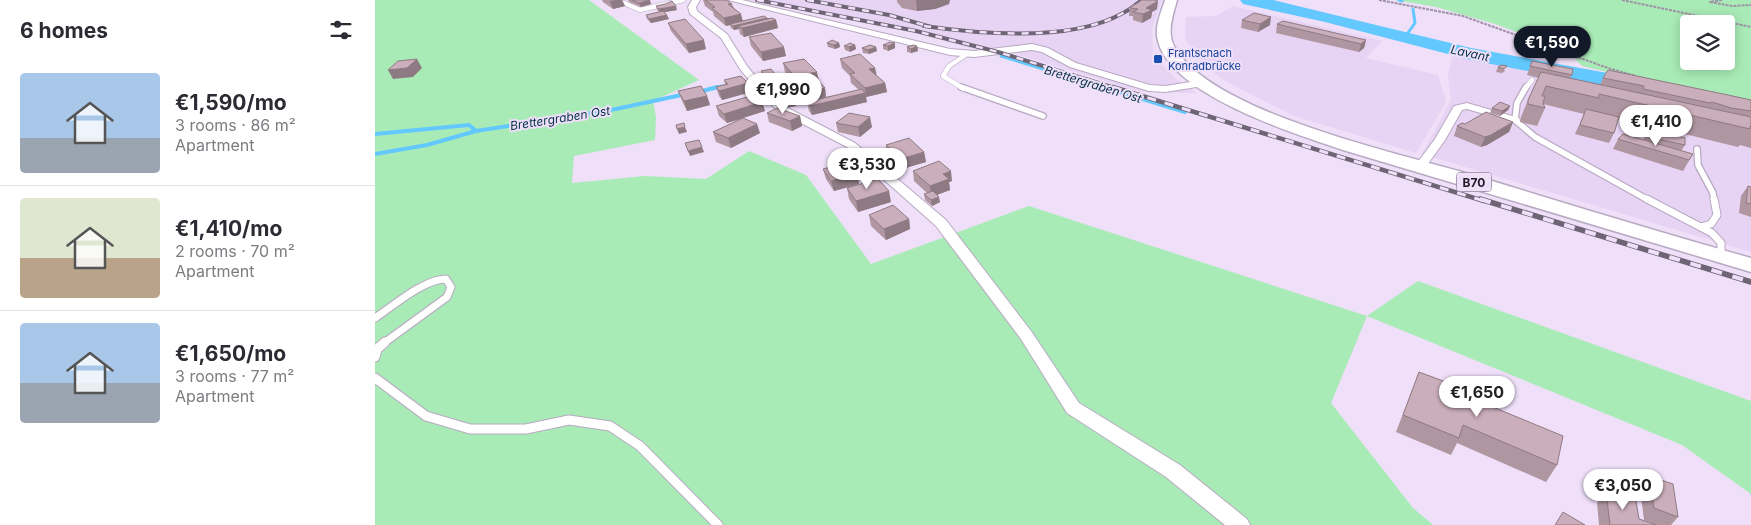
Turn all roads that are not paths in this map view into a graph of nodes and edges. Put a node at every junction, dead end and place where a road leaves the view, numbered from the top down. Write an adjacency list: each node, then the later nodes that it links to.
1 (683, 0): 5 (lane)
2 (696, 0): 20 (street)
3 (732, 0): 6 (street)
4 (1170, 0): 8 (main road, B70)
5 (624, 3)
6 (967, 54): 8 (street); 9 (lane)
7 (1532, 80): 10 (lane)
8 (1203, 83): 12 (main road, B70)
9 (1043, 116)
10 (1515, 120): 12 (street); 13 (lane)
11 (1697, 149): 13 (lane)
12 (1421, 166): 14 (main road, B70)
13 (1701, 227): 14 (lane)
14 (1721, 257): 15 (main road, B70)
15 (1751, 265)
16 (375, 318): 17 (lane)
17 (375, 356)
18 (375, 378): 19 (lane)
19 (718, 525)
20 (1239, 525)

